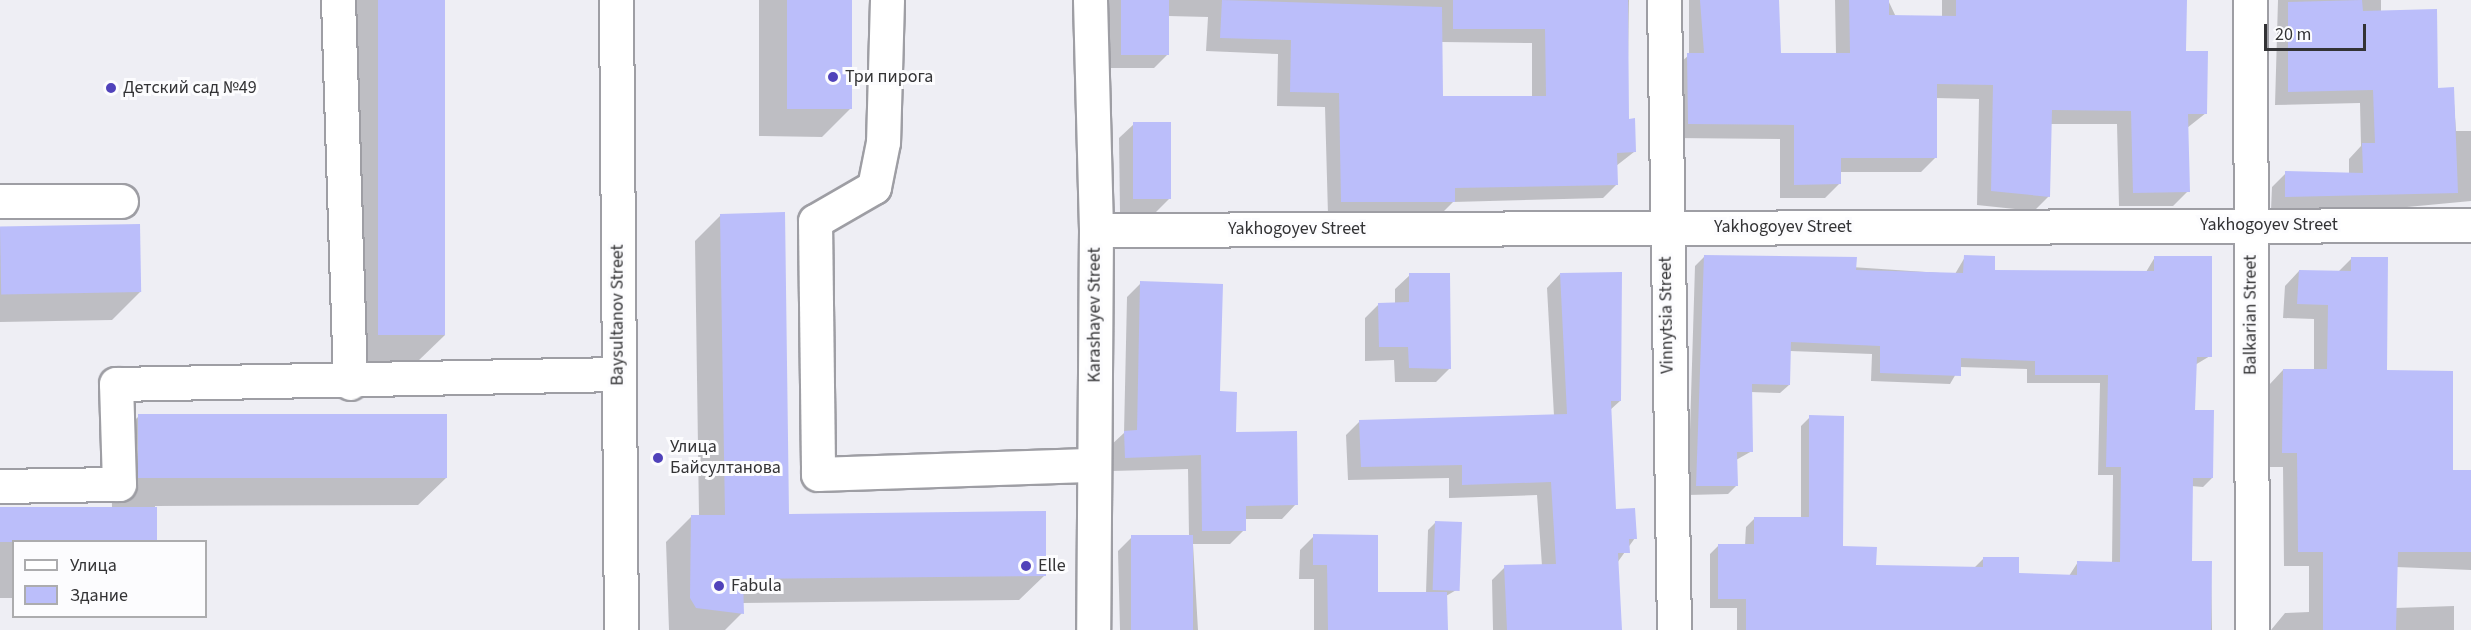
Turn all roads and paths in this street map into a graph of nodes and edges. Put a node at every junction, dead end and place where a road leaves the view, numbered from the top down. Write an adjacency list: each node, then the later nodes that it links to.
1 (338, 0): 14 (street)
2 (616, 0): 13 (street, Baysultanov Street)
3 (887, 0): 15 (street)
4 (1090, 0): 12 (street, Karashaуev Street)
5 (1664, 0): 11 (street, Vinnytsia Street)
6 (2250, 0): 9 (street, Balkarian Street)
7 (0, 201): 8 (street)
8 (121, 201)
9 (2250, 225): 10 (street, Yakhogoyev Street); 11 (street, Yakhogoyev Street); 20 (street, Balkarian Street)
10 (2471, 225)
11 (1665, 227): 12 (street, Yakhogoyev Street); 19 (street, Vinnytsia Street)
12 (1096, 230): 15 (street, Karashaуev Street)
13 (618, 374): 14 (street); 17 (street, Baysultanov Street)
14 (350, 383): 16 (street)
15 (1094, 465): 18 (street, Karashaуev Street)
16 (0, 486)
17 (621, 630)
18 (1093, 630)
19 (1674, 630)
20 (2252, 630)

